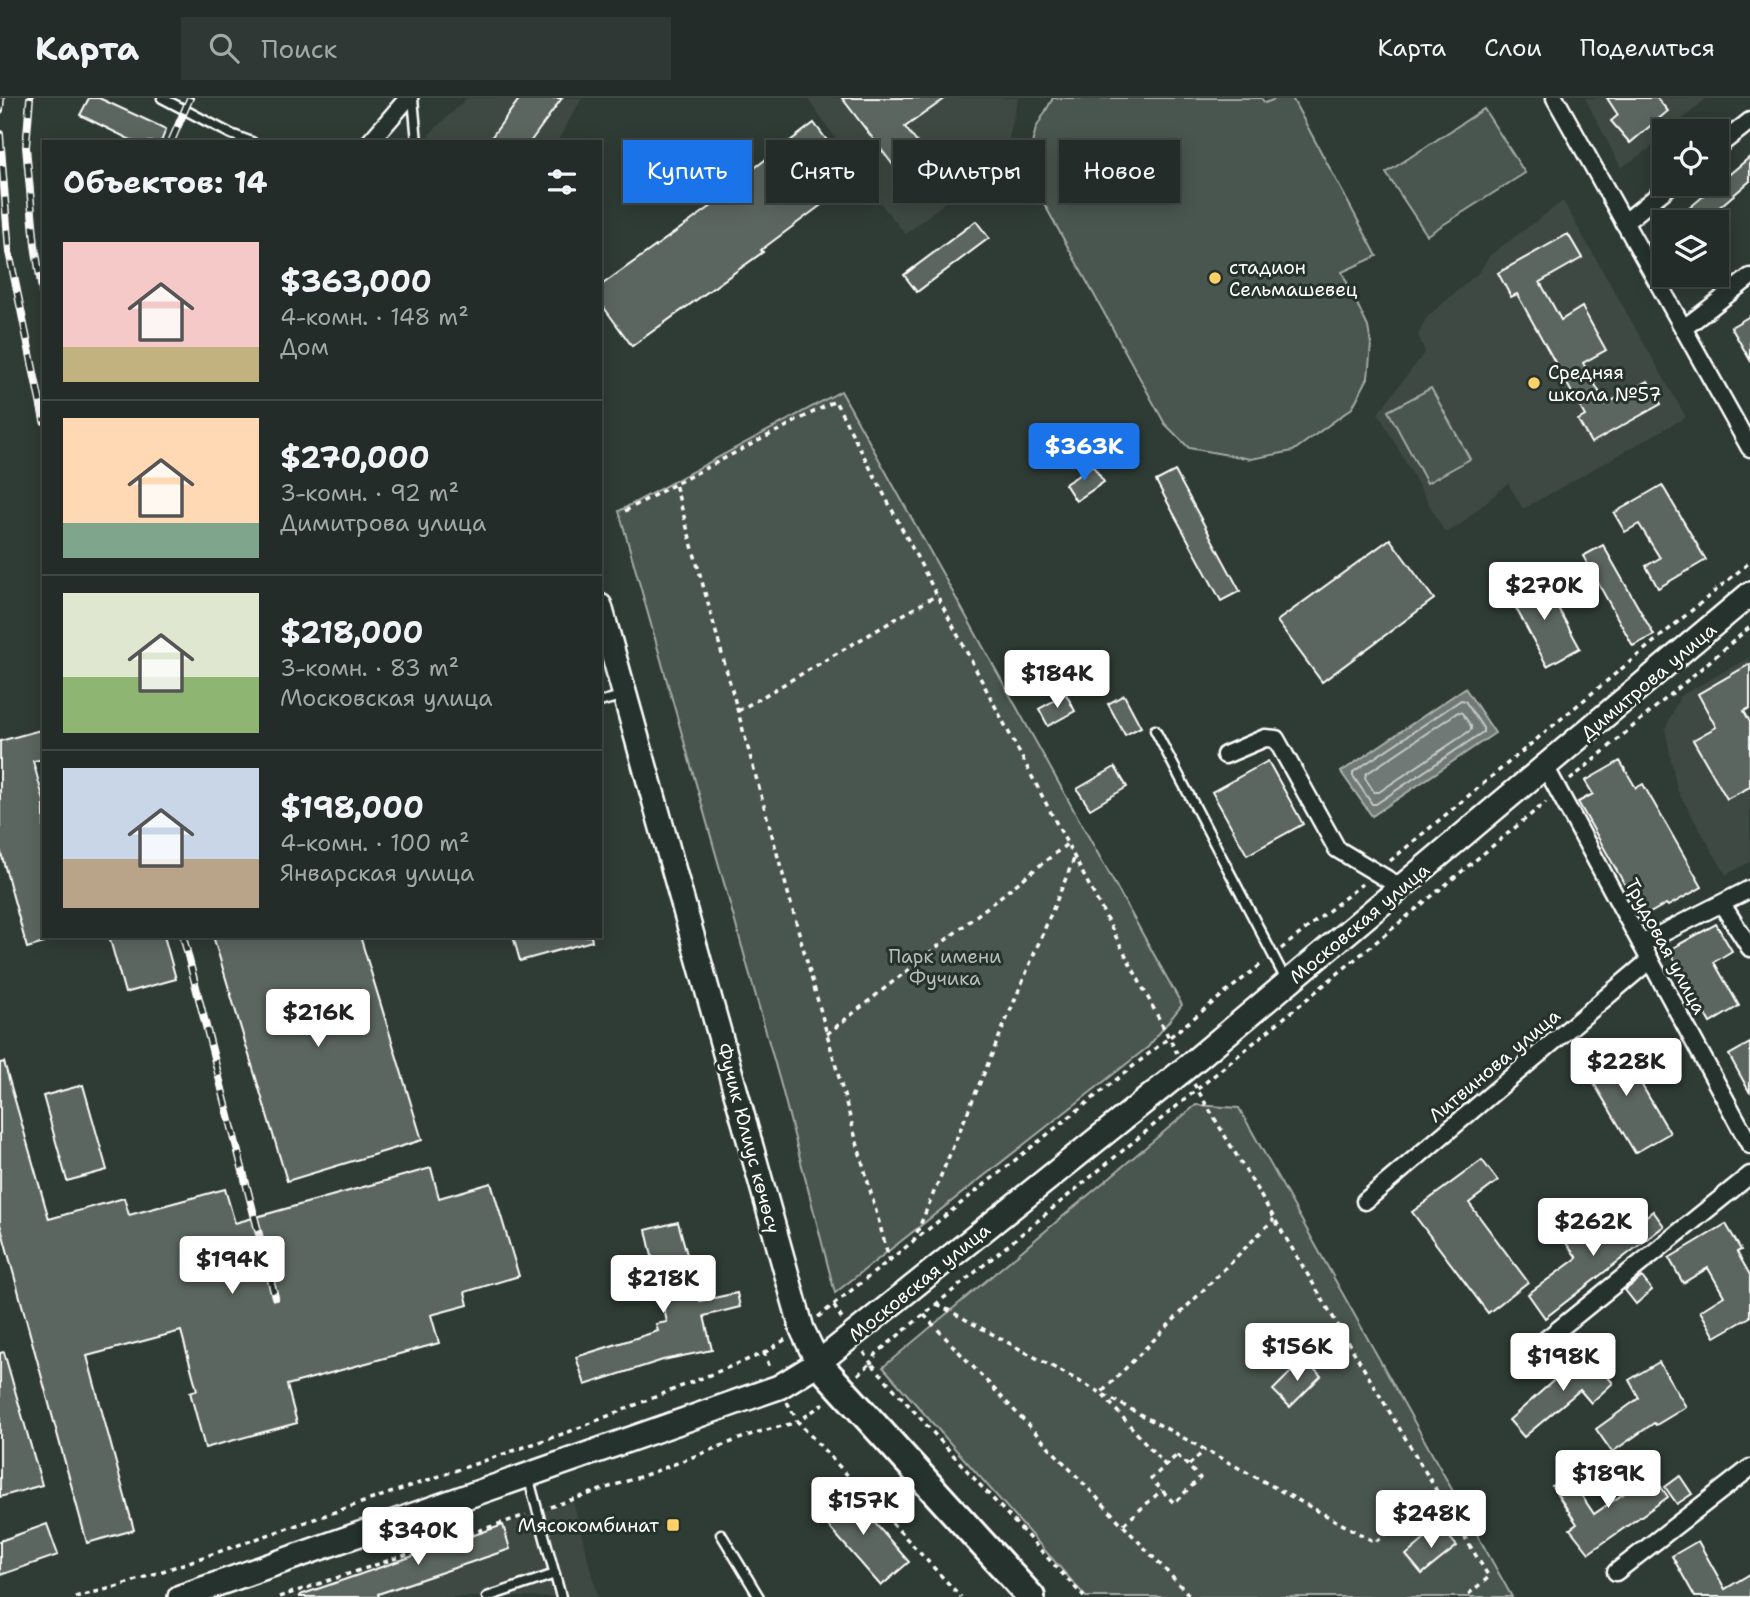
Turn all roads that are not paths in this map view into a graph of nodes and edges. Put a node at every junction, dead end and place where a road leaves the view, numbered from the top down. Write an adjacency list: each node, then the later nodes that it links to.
1 (162, 98): 7 (lane)
2 (408, 98): 8 (street)
3 (414, 98): 9 (lane)
4 (1555, 98): 11 (street)
5 (1750, 121): 6 (street)
6 (1729, 138)
7 (247, 140)
8 (372, 140)
9 (417, 140)
10 (1657, 196): 11 (street)
11 (1624, 223): 13 (street)
12 (1750, 277): 13 (street)
13 (1684, 328): 14 (street)
14 (1750, 448)
15 (1750, 594): 21 (main road, Димитрова улица)
16 (602, 613): 17 (main road, Фучик Юлиус көчөсү)
17 (626, 694): 18 (lane); 33 (main road, Фучик Юлиус көчөсү)
18 (602, 701)
19 (1154, 730): 28 (lane)
20 (1225, 755): 22 (street)
21 (1546, 768): 22 (main road, Московская улица); 25 (street, Трудовая улица)
22 (1402, 888): 28 (main road, Московская улица)
23 (1750, 888): 25 (street)
24 (1727, 912): 26 (street)
25 (1641, 944): 27 (street, Трудовая улица)
26 (1750, 948)
27 (1650, 960): 29 (street, Трудовая улица); 31 (street, Литвинова улица)
28 (1288, 983): 33 (main road, Московская улица)
29 (1750, 1144)
30 (1750, 1175): 32 (street)
31 (1365, 1202)
32 (1543, 1342)
33 (818, 1363): 35 (main road, Московская улица); 43 (main road, Фучик Юлиус көчөсү)
34 (1750, 1468): 37 (street)
35 (528, 1476): 38 (lane); 39 (main road, Московская улица)
36 (721, 1534): 42 (lane)
37 (1616, 1572)
38 (555, 1574): 40 (lane); 41 (lane)
39 (180, 1597)
40 (487, 1597)
41 (561, 1597)
42 (759, 1597)
43 (1031, 1597)

